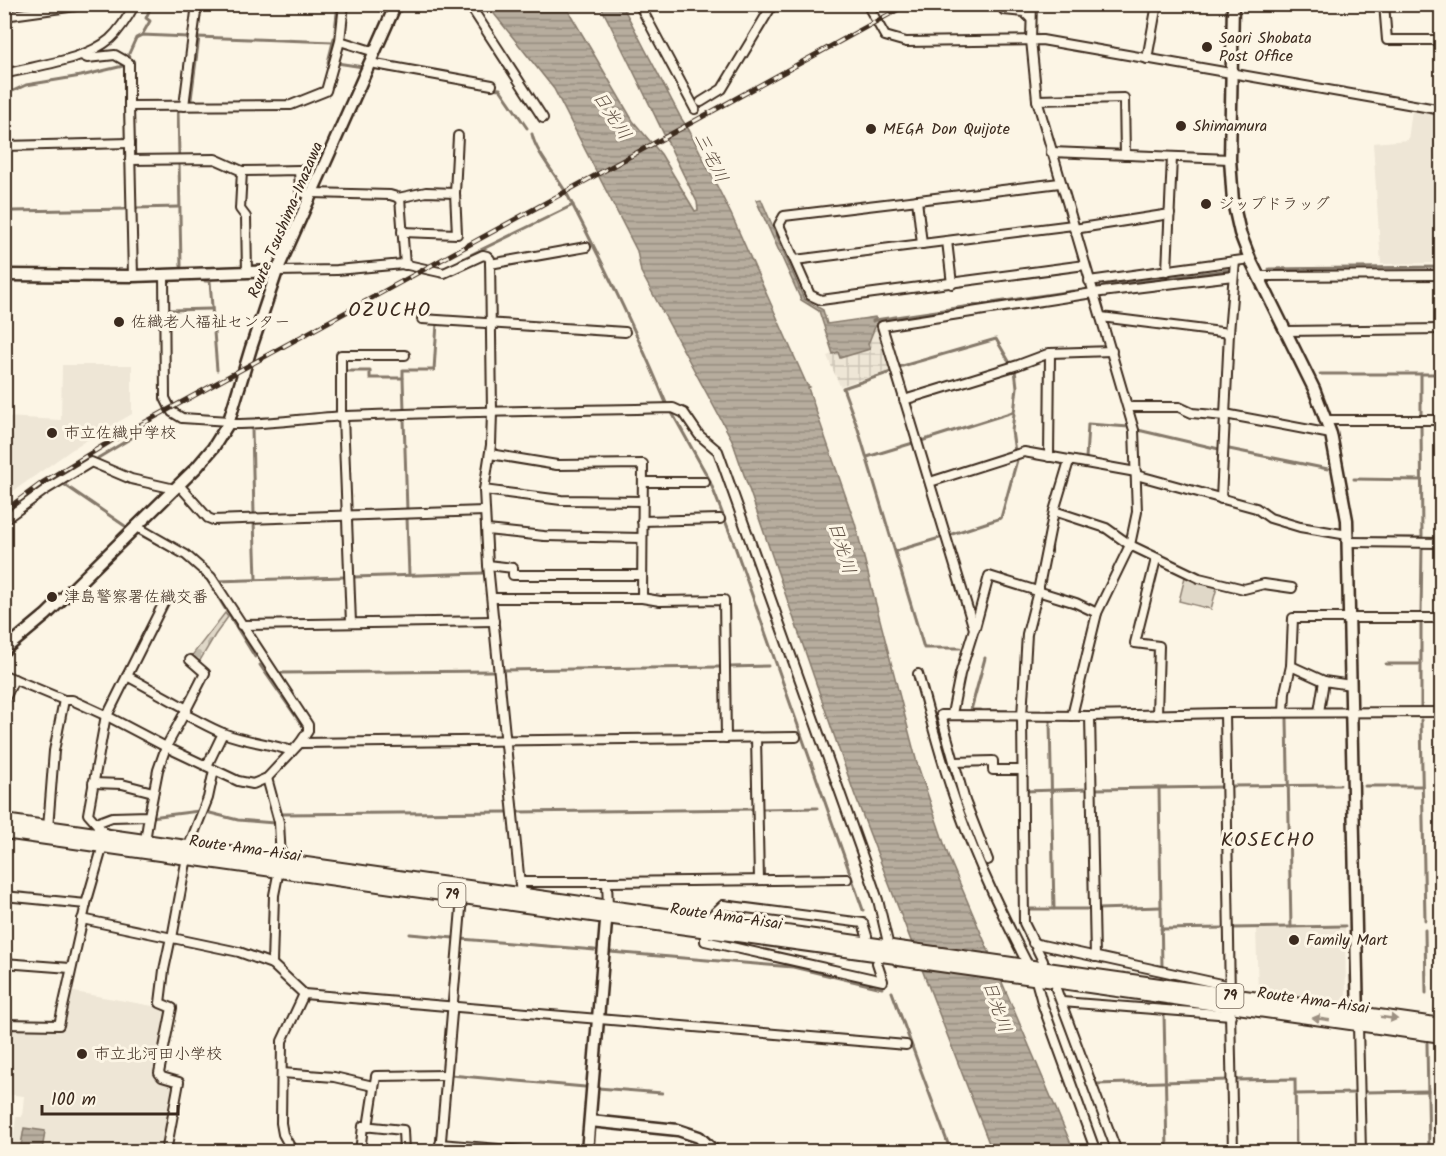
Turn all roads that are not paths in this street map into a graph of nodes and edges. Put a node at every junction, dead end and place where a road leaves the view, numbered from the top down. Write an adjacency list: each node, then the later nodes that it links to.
1 (77, 4): 15 (street)
2 (135, 4): 21 (street)
3 (197, 4): 30 (street)
4 (344, 4): 19 (street)
5 (396, 4): 20 (street, Route Tsushima-Inazawa)
6 (469, 4): 33 (street)
7 (639, 4): 31 (street)
8 (773, 4): 28 (street)
9 (867, 4): 17 (street)
10 (1002, 4): 16 (street)
11 (1032, 4): 16 (street)
12 (1157, 4): 22 (street)
13 (1233, 4): 25 (street)
14 (1384, 4): 18 (street)
15 (4, 16)
16 (1031, 19): 17 (street)
17 (1031, 40): 22 (street); 27 (street)
18 (1442, 40)
19 (340, 41): 20 (street); 30 (street)
20 (375, 52): 23 (street, Route Tsushima-Inazawa)
21 (81, 55): 24 (street); 29 (street)
22 (1147, 59): 25 (street)
23 (370, 63): 26 (street); 45 (street, Route Tsushima-Inazawa)
24 (4, 74)
25 (1232, 74): 32 (street); 40 (street)
26 (492, 85)
27 (1036, 100): 37 (street); 38 (street)
28 (701, 102)
29 (129, 106): 30 (street); 35 (street)
30 (184, 106)
31 (695, 109)
32 (1442, 110)
33 (543, 118)
34 (458, 136): 44 (street)
35 (130, 143): 36 (street); 41 (street)
36 (4, 146)
37 (1051, 152): 38 (street); 43 (street)
38 (1125, 155): 39 (street)
39 (1172, 157): 40 (street); 48 (street)
40 (1230, 159): 54 (street)
41 (130, 160): 42 (street); 66 (street)
42 (242, 171): 45 (street); 62 (street)
43 (1060, 183): 47 (street); 49 (street)
44 (455, 193): 46 (street); 50 (street)
45 (312, 194): 46 (street); 60 (street, Route Tsushima-Inazawa)
46 (398, 198): 50 (street)
47 (917, 200): 52 (street); 55 (street)
48 (1170, 214): 49 (street); 61 (street)
49 (1073, 227): 51 (street); 59 (street)
50 (402, 232): 58 (street)
51 (947, 241): 52 (street); 70 (street)
52 (922, 244): 55 (street)
53 (586, 248): 57 (street)
54 (1250, 259): 56 (street); 68 (street)
55 (795, 260): 70 (street)
56 (1235, 261): 61 (street); 67 (street)
57 (490, 264): 58 (street); 74 (street)
58 (405, 265): 60 (street)
59 (1085, 265): 69 (street); 70 (street)
60 (277, 271): 62 (street); 89 (street, Route Tsushima-Inazawa)
61 (1167, 271): 69 (street)
62 (247, 272): 65 (street)
63 (1442, 274): 68 (street)
64 (4, 275): 66 (street)
65 (164, 275): 66 (street); 89 (street)
66 (133, 276)
67 (1233, 276): 71 (street); 78 (street)
68 (1258, 276): 76 (street)
69 (1089, 281): 71 (street)
70 (952, 284)
71 (1093, 293): 72 (street); 82 (street)
72 (1101, 317): 78 (street); 79 (street)
73 (422, 319): 74 (street)
74 (491, 323): 77 (street); 84 (street)
75 (1442, 329): 76 (street)
76 (1286, 331): 87 (street)
77 (625, 332)
78 (1229, 333): 85 (street)
79 (1112, 351): 80 (street); 83 (street)
80 (1050, 353): 82 (street); 92 (street)
81 (405, 355): 86 (street)
82 (904, 400): 97 (street)
83 (1129, 407): 85 (street); 94 (street)
84 (492, 412): 86 (street); 91 (street); 190 (street)
85 (1225, 415): 90 (street); 100 (street)
86 (342, 416): 89 (street); 104 (street)
87 (1326, 420): 88 (street); 90 (street)
88 (1442, 420)
89 (228, 422): 98 (street, Route Tsushima-Inazawa)
90 (1331, 434): 111 (street)
91 (490, 454): 95 (street); 99 (street)
92 (1049, 457): 93 (street); 97 (street)
93 (1069, 461): 94 (street); 102 (street)
94 (1136, 474): 100 (street); 113 (street)
95 (643, 482): 96 (street); 101 (street)
96 (705, 482)
97 (930, 482): 128 (street)
98 (177, 487): 104 (street); 106 (street); 108 (street, Route Tsushima-Inazawa)
99 (484, 490): 101 (street); 103 (street)
100 (1221, 499): 111 (street)
101 (643, 501): 107 (street)
102 (1054, 511): 113 (street); 118 (street)
103 (485, 512): 104 (street); 109 (street)
104 (348, 515): 126 (street)
105 (720, 519): 107 (street)
106 (4, 520)
107 (642, 521): 110 (street)
108 (137, 527): 127 (street); 129 (street, Route Tsushima-Inazawa)
109 (487, 530): 110 (street); 115 (street)
110 (642, 538): 116 (street)
111 (1348, 539): 112 (street); 123 (street)
112 (1442, 543)
113 (1130, 545): 114 (street); 122 (street)
114 (1156, 559): 117 (street); 147 (street)
115 (488, 565): 116 (street); 119 (street)
116 (642, 575): 120 (street)
117 (1292, 588)
118 (1038, 591): 122 (street); 128 (street); 149 (street)
119 (492, 598): 120 (street); 125 (street)
120 (642, 598): 155 (street)
121 (165, 600): 134 (street)
122 (1097, 613): 150 (street)
123 (1350, 618): 124 (street); 131 (street); 137 (street)
124 (1442, 618)
125 (494, 621): 126 (street); 156 (street)
126 (351, 624): 127 (street)
127 (241, 626): 157 (street)
128 (974, 629): 146 (street)
129 (4, 650)
130 (190, 660): 140 (street)
131 (1292, 666): 136 (street); 141 (street)
132 (918, 674): 197 (street)
133 (4, 675): 135 (street)
134 (128, 676): 140 (street); 148 (street)
135 (14, 679): 138 (street); 139 (street)
136 (1324, 681): 137 (street); 142 (street)
137 (1351, 685): 143 (street)
138 (64, 700): 148 (street); 169 (street)
139 (4, 701)
140 (185, 711): 152 (street); 158 (street)
141 (1284, 712): 142 (street); 145 (street)
142 (1319, 712): 143 (street)
143 (1352, 712): 144 (street); 204 (street)
144 (1442, 712)
145 (1225, 713): 147 (street); 200 (street)
146 (952, 714): 149 (street); 160 (street)
147 (1157, 715): 151 (street)
148 (106, 716): 158 (street); 164 (street)
149 (1022, 716): 150 (street); 162 (street)
150 (1072, 716): 151 (street)
151 (1090, 716): 191 (street)
152 (223, 733): 159 (street); 161 (street)
153 (756, 737): 154 (street); 155 (street); 177 (street)
154 (796, 737)
155 (726, 738): 156 (street)
156 (506, 741): 157 (street); 178 (street)
157 (300, 743): 159 (street)
158 (166, 747): 161 (street); 165 (street)
159 (292, 751): 163 (street)
160 (954, 762): 162 (street); 174 (street)
161 (210, 768): 163 (street); 173 (street)
162 (1022, 770): 189 (street)
163 (267, 778): 175 (street)
164 (93, 783): 165 (street); 168 (street)
165 (153, 792): 166 (street)
166 (149, 816): 168 (street); 172 (street)
167 (4, 821): 169 (main road, Route Ama-Aisai / 79)
168 (96, 823): 171 (street)
169 (48, 828): 171 (main road, Route Ama-Aisai / 79)
170 (4, 832): 171 (main road, Route Ama-Aisai / 79)
171 (105, 840): 172 (main road, Route Ama-Aisai / 79); 173 (main road, Route Ama-Aisai / 79); 183 (street)
172 (145, 841): 173 (main road, Route Ama-Aisai / 79)
173 (188, 853): 175 (main road, Route Ama-Aisai / 79); 188 (street)
174 (988, 860)
175 (280, 865): 180 (main road, Route Ama-Aisai / 79); 182 (main road, Route Ama-Aisai / 79); 195 (street)
176 (847, 879): 177 (street)
177 (759, 880): 179 (street)
178 (520, 882): 179 (street); 180 (street)
179 (607, 882): 184 (street)
180 (521, 895): 184 (main road, Route Ama-Aisai / 79)
181 (4, 896): 183 (street)
182 (462, 897): 184 (main road, Route Ama-Aisai / 79); 202 (street)
183 (86, 904): 185 (street)
184 (607, 912): 186 (main road, Route Ama-Aisai / 79); 203 (street)
185 (82, 919): 188 (street); 196 (street)
186 (705, 926): 187 (street); 190 (main road, Route Ama-Aisai / 79); 194 (street)
187 (867, 936)
188 (171, 937): 195 (street); 215 (street)
189 (1033, 943): 191 (street); 192 (street)
190 (895, 951): 197 (main road, Route Ama-Aisai / 79)
191 (1095, 957): 200 (street)
192 (1043, 961)
193 (4, 963): 196 (street)
194 (877, 963)
195 (272, 964): 199 (street)
196 (70, 968): 205 (street)
197 (1026, 971): 200 (main road, Route Ama-Aisai / 79); 222 (street)
198 (1056, 989): 201 (street)
199 (304, 994): 202 (street); 209 (street)
200 (1230, 1001): 201 (street); 204 (main road, Route Ama-Aisai / 79); 224 (street)
201 (1062, 1002): 223 (street)
202 (452, 1007): 203 (street); 210 (street)
203 (598, 1019): 208 (street); 212 (street)
204 (1358, 1019): 206 (main road, Route Ama-Aisai / 79, one-way to 206); 207 (main road, Route Ama-Aisai / 79); 225 (street)
205 (4, 1024)
206 (1442, 1025)
207 (1442, 1036)
208 (906, 1045)
209 (282, 1073): 211 (street); 216 (street)
210 (446, 1075): 211 (street); 214 (street)
211 (373, 1086): 213 (street)
212 (590, 1121): 220 (street); 221 (street)
213 (368, 1126): 217 (street); 218 (street)
214 (440, 1148): 219 (street)
215 (166, 1152)
216 (293, 1152)
217 (360, 1152)
218 (404, 1152)
219 (536, 1152)
220 (587, 1152)
221 (715, 1152)
222 (1096, 1152)
223 (1117, 1152)
224 (1233, 1152)
225 (1361, 1152)

